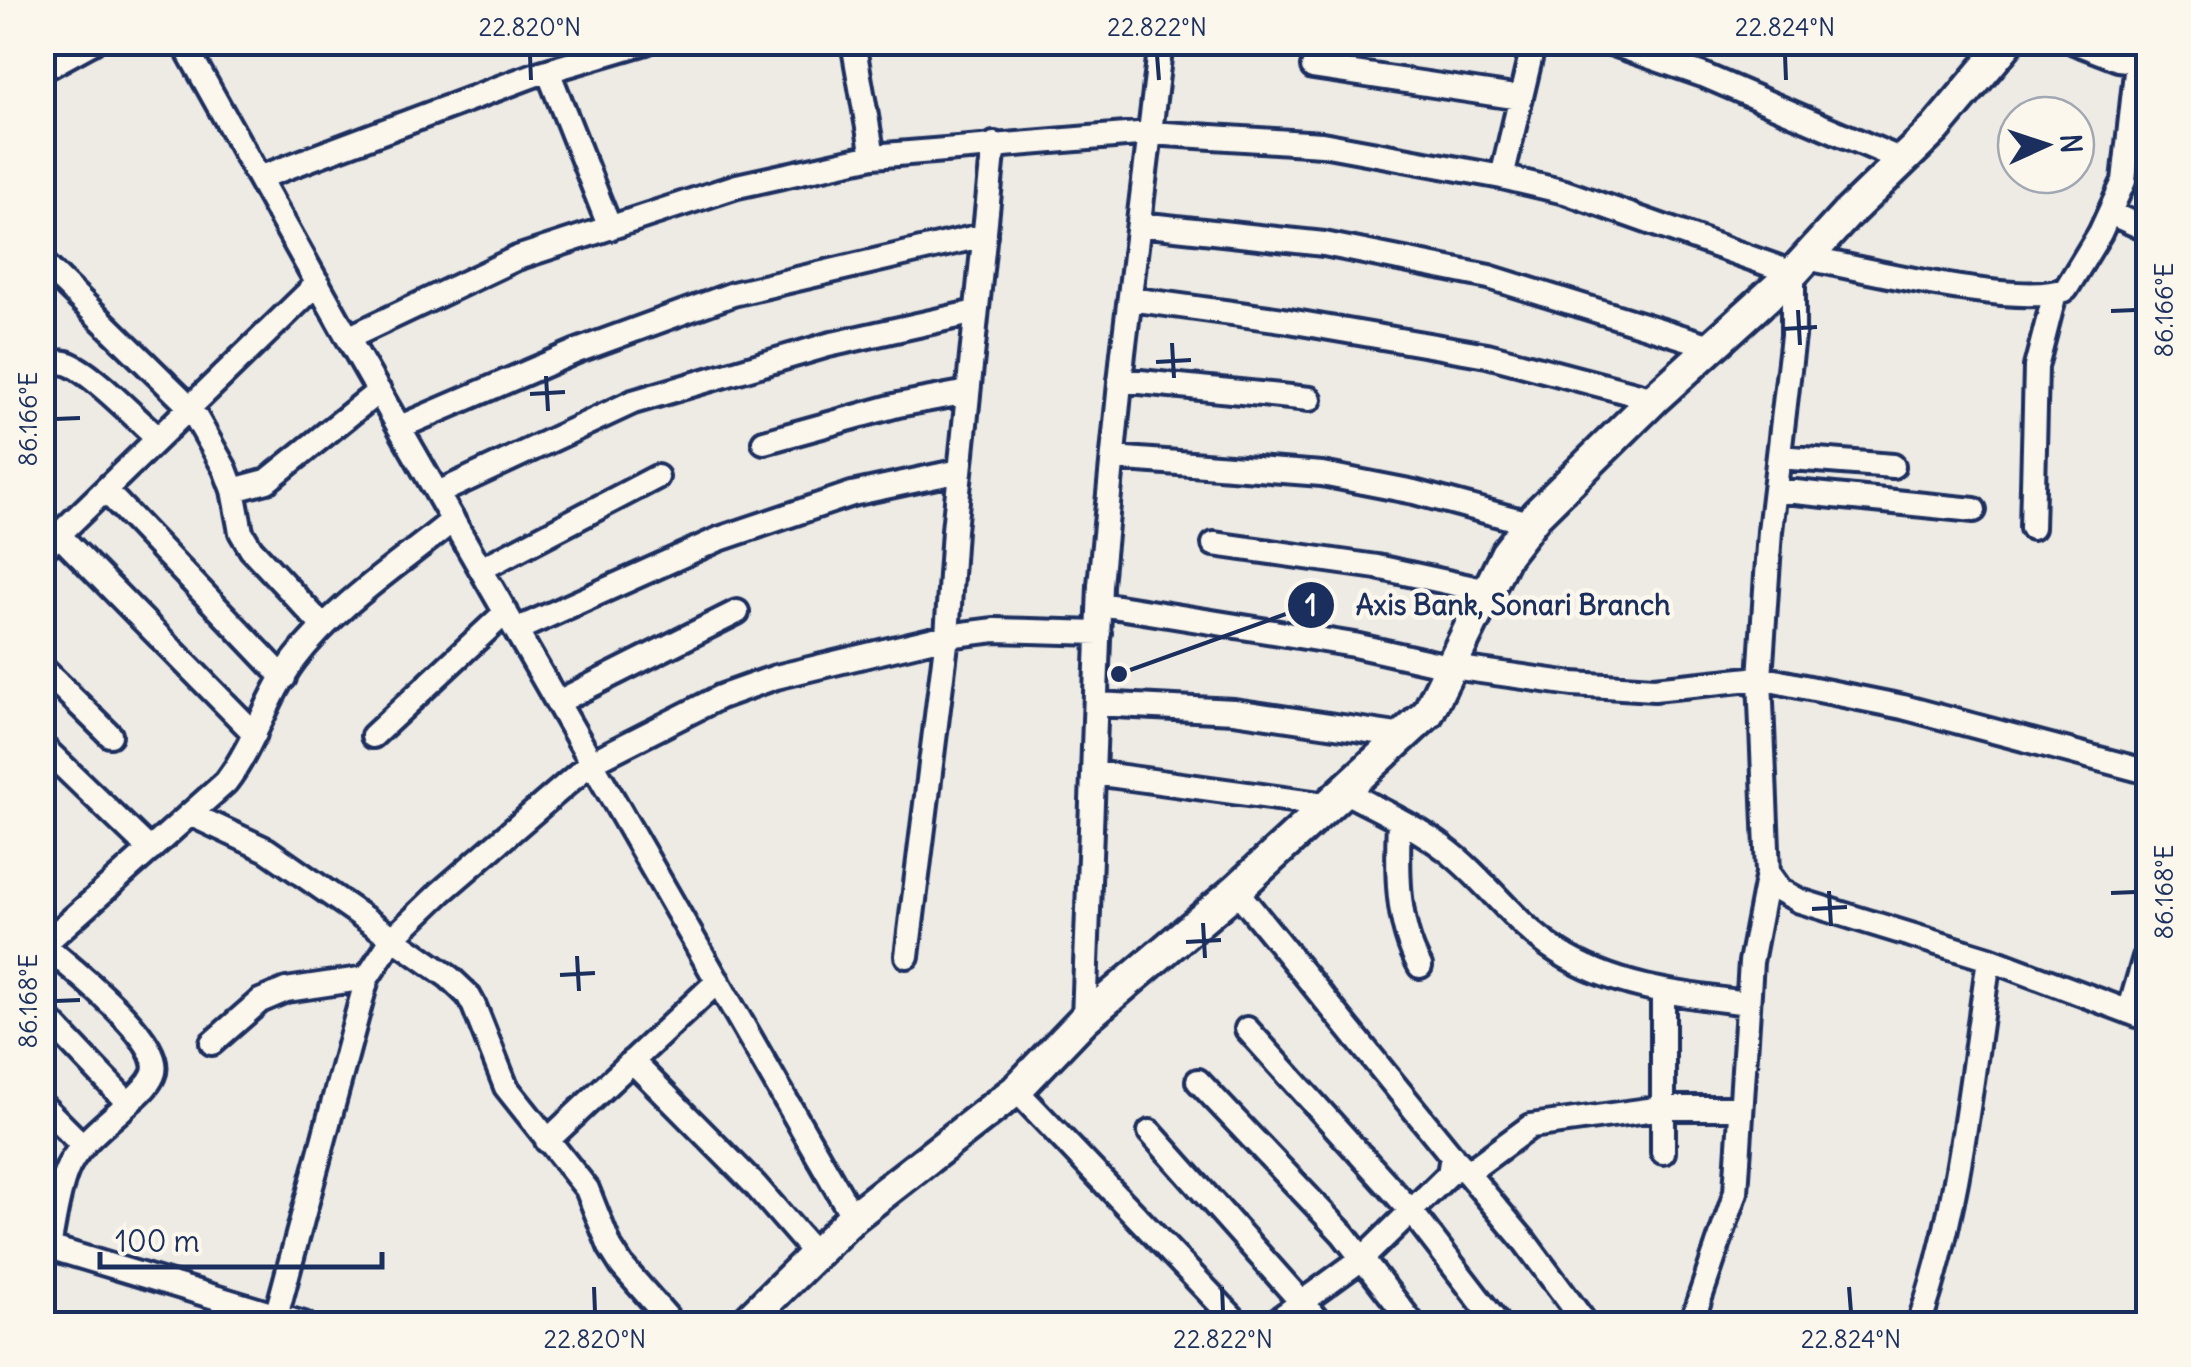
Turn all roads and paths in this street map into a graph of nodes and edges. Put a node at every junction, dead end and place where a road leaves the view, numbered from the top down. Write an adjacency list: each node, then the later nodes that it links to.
1 (92, 42): 13 (street)
2 (646, 42): 10 (street)
3 (853, 42): 18 (street)
4 (1161, 42): 16 (street)
5 (1534, 42): 15 (street)
6 (1608, 42): 19 (street)
7 (2008, 42): 19 (main road)
8 (2074, 42): 11 (street)
9 (187, 44): 21 (street)
10 (617, 46): 14 (street)
11 (2143, 62): 22 (street)
12 (1313, 67): 15 (street)
13 (42, 70)
14 (548, 71): 21 (street); 26 (street)
15 (1521, 98): 20 (street)
16 (1150, 133): 17 (street); 20 (street); 25 (street)
17 (994, 144): 18 (street); 28 (street)
18 (873, 156): 26 (street)
19 (1902, 160): 30 (main road)
20 (1502, 177): 30 (street)
21 (258, 178): 31 (street)
22 (2124, 181): 23 (street); 24 (street)
23 (2148, 186)
24 (2110, 214): 27 (street); 32 (street)
25 (1139, 224): 33 (street); 36 (street)
26 (610, 228): 35 (street)
27 (2148, 230)
28 (984, 235): 34 (street); 44 (street)
29 (42, 262): 43 (street)
30 (1800, 266): 32 (street); 36 (main road); 47 (street)
31 (318, 283): 35 (street); 43 (street)
32 (2055, 294): 59 (street)
33 (1130, 300): 38 (street); 41 (street)
34 (976, 312): 40 (street); 55 (street)
35 (348, 338): 39 (street)
36 (1711, 346): 41 (main road)
37 (42, 365): 45 (street)
38 (1120, 380): 42 (street); 48 (street)
39 (379, 392): 44 (street); 53 (street)
40 (968, 392): 46 (street); 50 (street)
41 (1654, 398): 58 (main road)
42 (1310, 399)
43 (190, 407): 45 (street); 53 (street)
44 (400, 427): 55 (street)
45 (158, 438): 52 (street)
46 (764, 442)
47 (1779, 456): 49 (street); 54 (street)
48 (1113, 458): 58 (street); 64 (street)
49 (1893, 466)
50 (960, 471): 66 (street); 69 (street)
51 (657, 477): 62 (street)
52 (105, 490): 60 (street); 72 (street)
53 (233, 490): 67 (street)
54 (1775, 490): 56 (street); 73 (street)
55 (438, 493): 57 (street)
56 (1974, 510)
57 (453, 520): 62 (street); 67 (street)
58 (1529, 523): 63 (main road)
59 (2032, 528)
60 (51, 543): 76 (street)
61 (1214, 544): 63 (street)
62 (481, 569): 66 (street)
63 (1488, 592): 71 (main road)
64 (1100, 604): 68 (street); 71 (street)
65 (737, 612): 74 (street)
66 (511, 621): 74 (street); 78 (street)
67 (324, 626): 72 (street)
68 (1099, 633): 69 (street); 75 (street)
69 (947, 636): 81 (street); 93 (street)
70 (42, 668): 77 (street)
71 (1452, 668): 73 (street); 79 (main road)
72 (284, 678): 76 (street)
73 (1760, 678): 82 (street); 88 (street)
74 (558, 702): 81 (street)
75 (1096, 704): 79 (street); 83 (street)
76 (256, 734): 85 (street)
77 (110, 736)
78 (373, 736)
79 (1403, 736): 84 (main road)
80 (42, 746): 87 (street)
81 (592, 762): 90 (street); 97 (street)
82 (2148, 772)
83 (1094, 773): 84 (street); 102 (street)
84 (1336, 798): 86 (street); 89 (main road)
85 (190, 814): 87 (street); 90 (street)
86 (1398, 821): 95 (street); 98 (street)
87 (150, 850): 91 (street)
88 (1768, 873): 94 (street); 99 (street)
89 (1236, 890): 102 (main road); 116 (street)
90 (393, 938): 96 (street); 113 (street)
91 (43, 945): 108 (street)
92 (2148, 947): 100 (street)
93 (906, 956)
94 (1988, 959): 100 (street); 134 (street)
95 (1420, 966)
96 (367, 978): 104 (street); 123 (street)
97 (718, 981): 105 (street); 118 (street)
98 (1663, 993): 99 (street); 110 (street)
99 (1748, 1003): 111 (street)
100 (2139, 1015)
101 (47, 1018): 108 (street)
102 (1084, 1019): 107 (main road)
103 (1247, 1029): 117 (street)
104 (212, 1044)
105 (632, 1061): 113 (street); 120 (street)
106 (1198, 1081): 121 (street)
107 (1016, 1090): 118 (main road); 127 (street)
108 (128, 1103): 114 (street)
109 (42, 1105): 114 (street)
110 (1663, 1108): 111 (street); 115 (street); 116 (street)
111 (1740, 1108): 133 (street)
112 (1150, 1132): 122 (street)
113 (547, 1140): 125 (street)
114 (83, 1146): 119 (street)
115 (1663, 1152)
116 (1459, 1164): 117 (street); 132 (street)
117 (1412, 1211): 121 (street); 131 (street)
118 (854, 1217): 120 (main road)
119 (46, 1246): 123 (street)
120 (815, 1254): 126 (main road)
121 (1363, 1258): 122 (street); 130 (street)
122 (1303, 1303): 128 (street); 129 (street)
123 (276, 1320): 124 (street)
124 (304, 1324)
125 (674, 1324)
126 (744, 1324)
127 (1239, 1324)
128 (1272, 1324)
129 (1321, 1324)
130 (1413, 1324)
131 (1498, 1324)
132 (1586, 1324)
133 (1692, 1324)
134 (1919, 1324)

